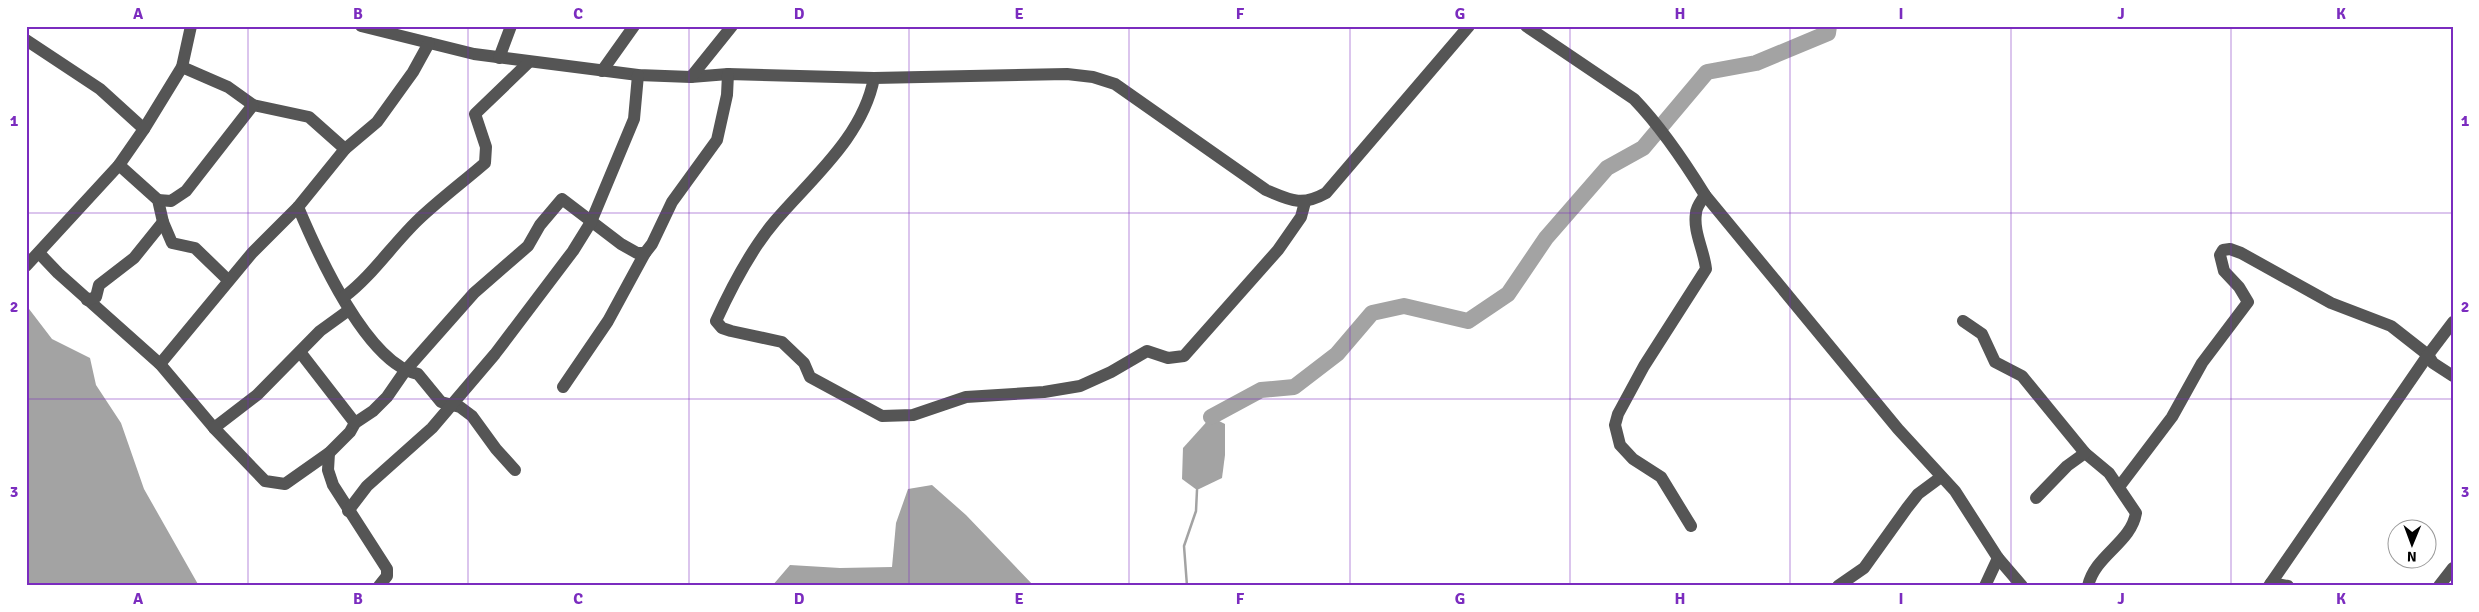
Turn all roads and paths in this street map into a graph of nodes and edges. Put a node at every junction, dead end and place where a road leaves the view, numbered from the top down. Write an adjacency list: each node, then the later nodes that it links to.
1 (191, 26): 13 (street)
2 (361, 26): 8 (street)
3 (511, 26): 11 (street)
4 (634, 26): 14 (street)
5 (732, 26): 17 (street)
6 (1526, 26): 23 (street)
7 (1466, 27): 25 (street)
8 (386, 29): 10 (street)
9 (26, 40): 20 (street)
10 (429, 44): 11 (street); 21 (street)
11 (499, 58): 12 (street)
12 (529, 62): 14 (street); 33 (street)
13 (182, 67): 19 (street); 20 (street)
14 (602, 71): 16 (street)
15 (728, 74): 17 (street); 18 (street); 30 (street)
16 (638, 75): 17 (street); 28 (street)
17 (691, 77)
18 (874, 78): 25 (street); 25 (street)
19 (253, 104): 21 (street); 24 (street)
20 (144, 129): 22 (street)
21 (345, 150): 26 (street)
22 (119, 164): 24 (street); 29 (street)
23 (1705, 195): 50 (street); 54 (street)
24 (158, 200): 27 (street)
25 (1305, 202)
26 (298, 207): 32 (street); 33 (street)
27 (163, 222): 32 (street); 34 (street)
28 (591, 222): 30 (street); 41 (street); 44 (street)
29 (39, 253): 31 (street); 34 (street)
30 (645, 253): 43 (street)
31 (26, 266)
32 (228, 280): 40 (street)
33 (344, 297): 35 (street)
34 (87, 300): 40 (street)
35 (349, 310): 38 (street); 41 (street)
36 (1963, 321): 48 (street)
37 (2453, 322): 39 (street)
38 (300, 352): 45 (street); 46 (street)
39 (2428, 355): 42 (street); 51 (street); 57 (street)
40 (160, 364): 46 (street)
41 (405, 371): 44 (street); 45 (street)
42 (2453, 376)
43 (563, 387)
44 (450, 406): 49 (street); 53 (street)
45 (355, 423): 47 (street)
46 (214, 428): 47 (street)
47 (329, 453): 53 (street)
48 (2085, 453): 51 (street); 52 (street)
49 (515, 470)
50 (1941, 477): 55 (street); 59 (street)
51 (2119, 487): 62 (street)
52 (2036, 498)
53 (348, 511): 58 (street)
54 (1691, 526)
55 (1998, 558): 60 (street); 61 (street)
56 (2453, 568): 64 (street)
57 (2270, 585): 63 (street)
58 (380, 586)
59 (1838, 586)
60 (1985, 586)
61 (2022, 586)
62 (2088, 586)
63 (2288, 586)
64 (2439, 586)

